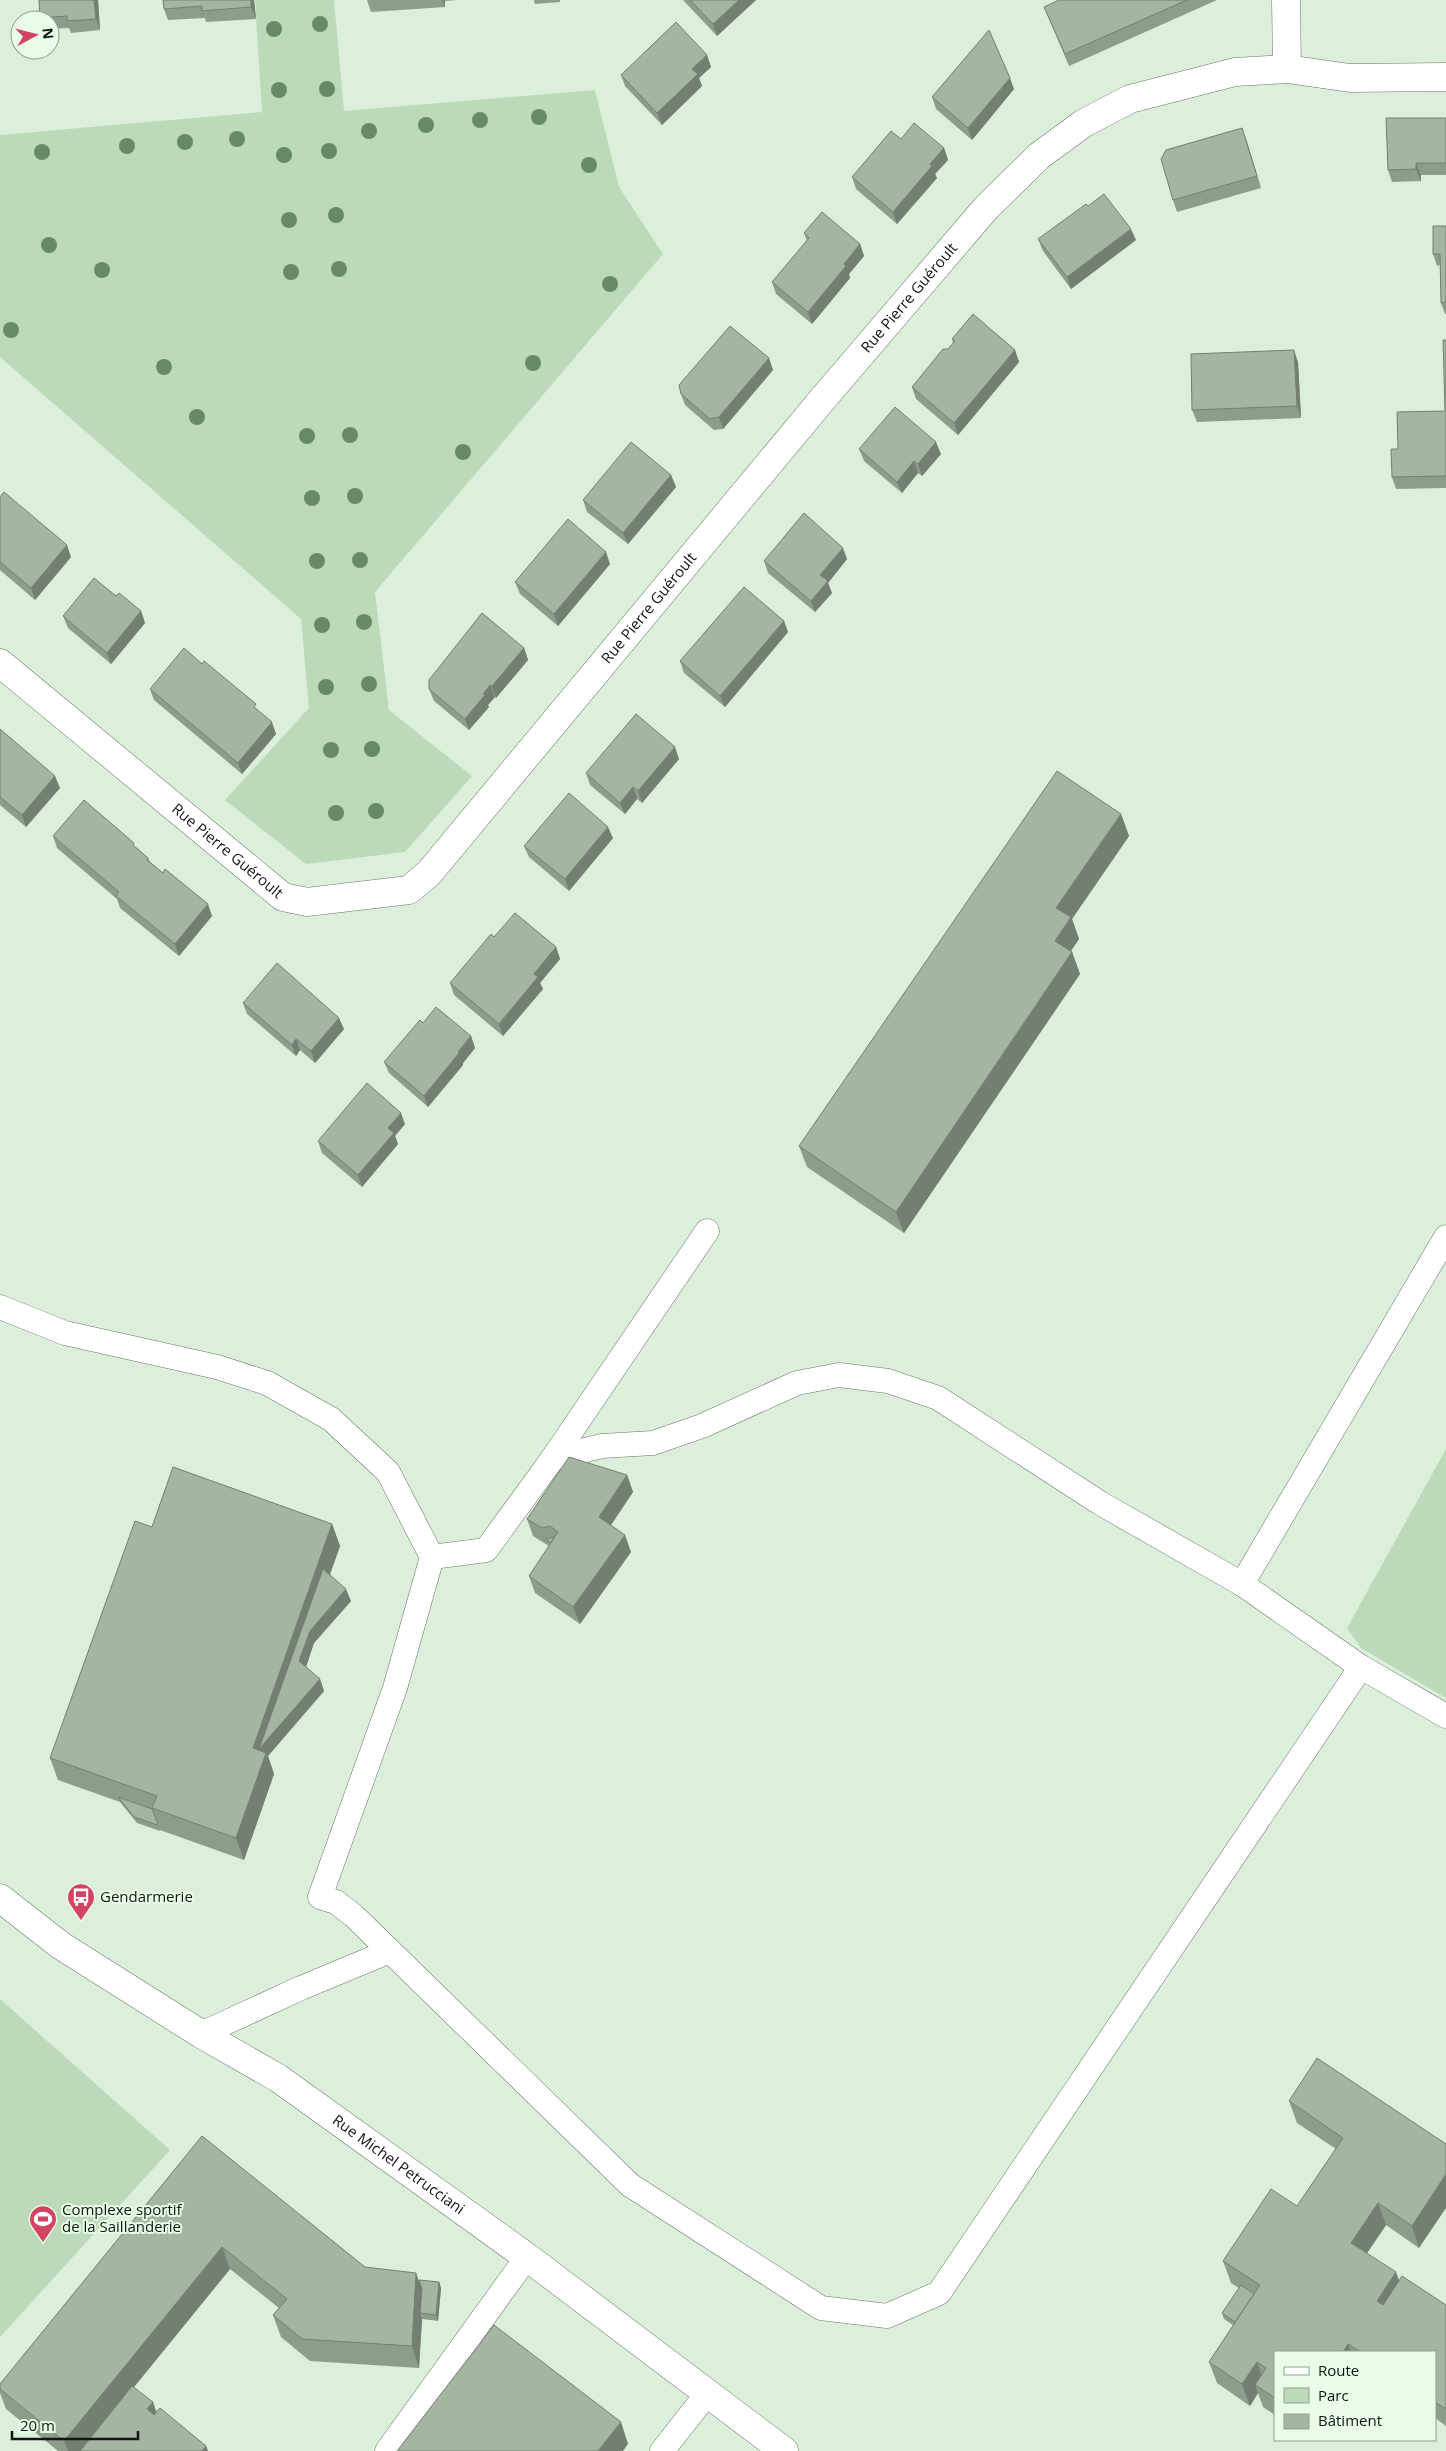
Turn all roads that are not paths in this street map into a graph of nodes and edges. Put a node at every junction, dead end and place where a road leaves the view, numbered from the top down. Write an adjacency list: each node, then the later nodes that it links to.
1 (1286, 0): 2 (street)
2 (1286, 69): 3 (street, Rue Pierre Guéroult); 4 (street, Rue Pierre Guéroult)
3 (1446, 77)
4 (0, 663)
5 (707, 1231): 8 (lane)
6 (1446, 1237): 10 (lane)
7 (0, 1306): 9 (lane)
8 (553, 1458): 9 (lane); 10 (lane)
9 (432, 1557): 14 (lane)
10 (1242, 1584): 11 (lane)
11 (1361, 1667): 12 (lane); 14 (lane)
12 (1446, 1716)
13 (0, 1898): 15 (street, Rue Michel Petrucciani)
14 (390, 1951): 15 (lane)
15 (201, 2034): 16 (street, Rue Michel Petrucciani)
16 (527, 2257): 17 (street, Rue Michel Petrucciani); 18 (lane)
17 (707, 2394): 19 (lane); 20 (street, Rue Michel Petrucciani)
18 (387, 2451)
19 (662, 2451)
20 (784, 2451)

